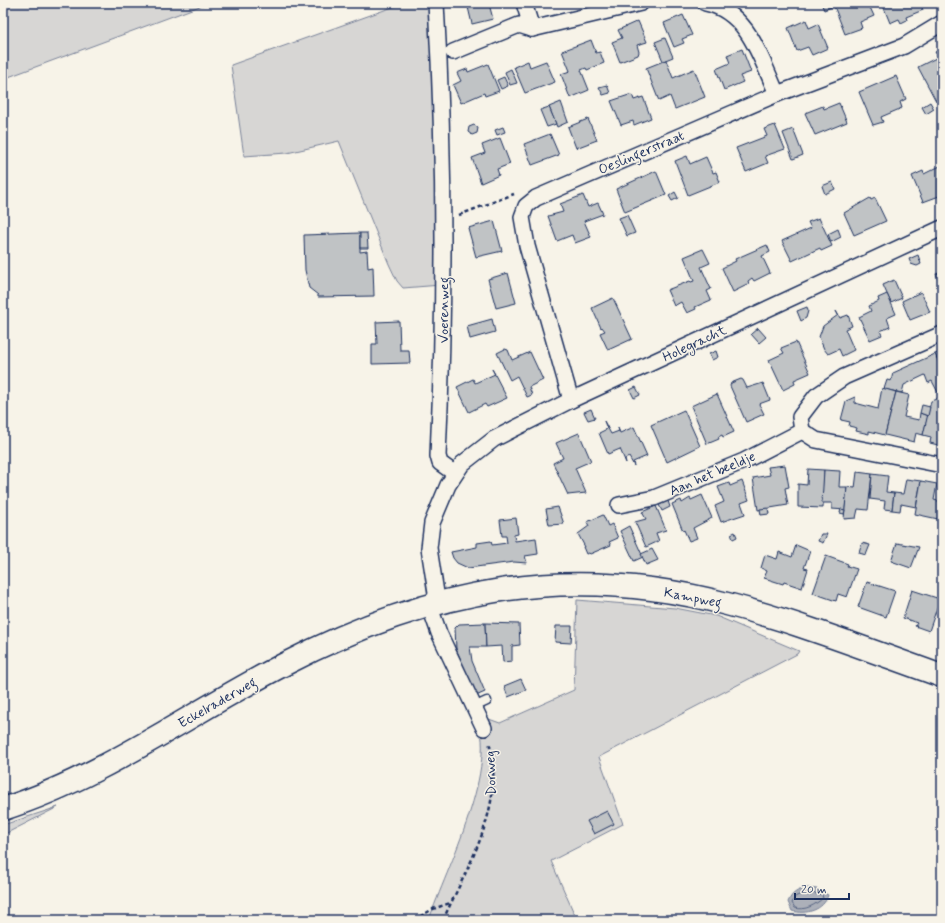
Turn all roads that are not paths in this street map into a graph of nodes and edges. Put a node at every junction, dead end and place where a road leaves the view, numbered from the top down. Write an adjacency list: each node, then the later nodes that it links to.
1 (436, 3): 14 (street, Voerenweg)
2 (524, 3): 6 (street)
3 (641, 3): 6 (street)
4 (705, 3): 8 (street)
5 (942, 23): 8 (street, Oeslingerstraat)
6 (532, 30): 7 (street)
7 (453, 52)
8 (777, 94): 11 (street, Oeslingerstraat)
9 (942, 228): 11 (street, Holegracht)
10 (942, 334): 12 (street)
11 (571, 400): 14 (street, Holegracht)
12 (802, 431): 13 (street); 15 (street, Aan het beeldje)
13 (942, 465)
14 (454, 473): 16 (street)
15 (619, 505)
16 (434, 604): 17 (main road, Kampweg); 18 (street); 19 (main road, Eckelraderweg)
17 (942, 676)
18 (484, 728)
19 (3, 809)

